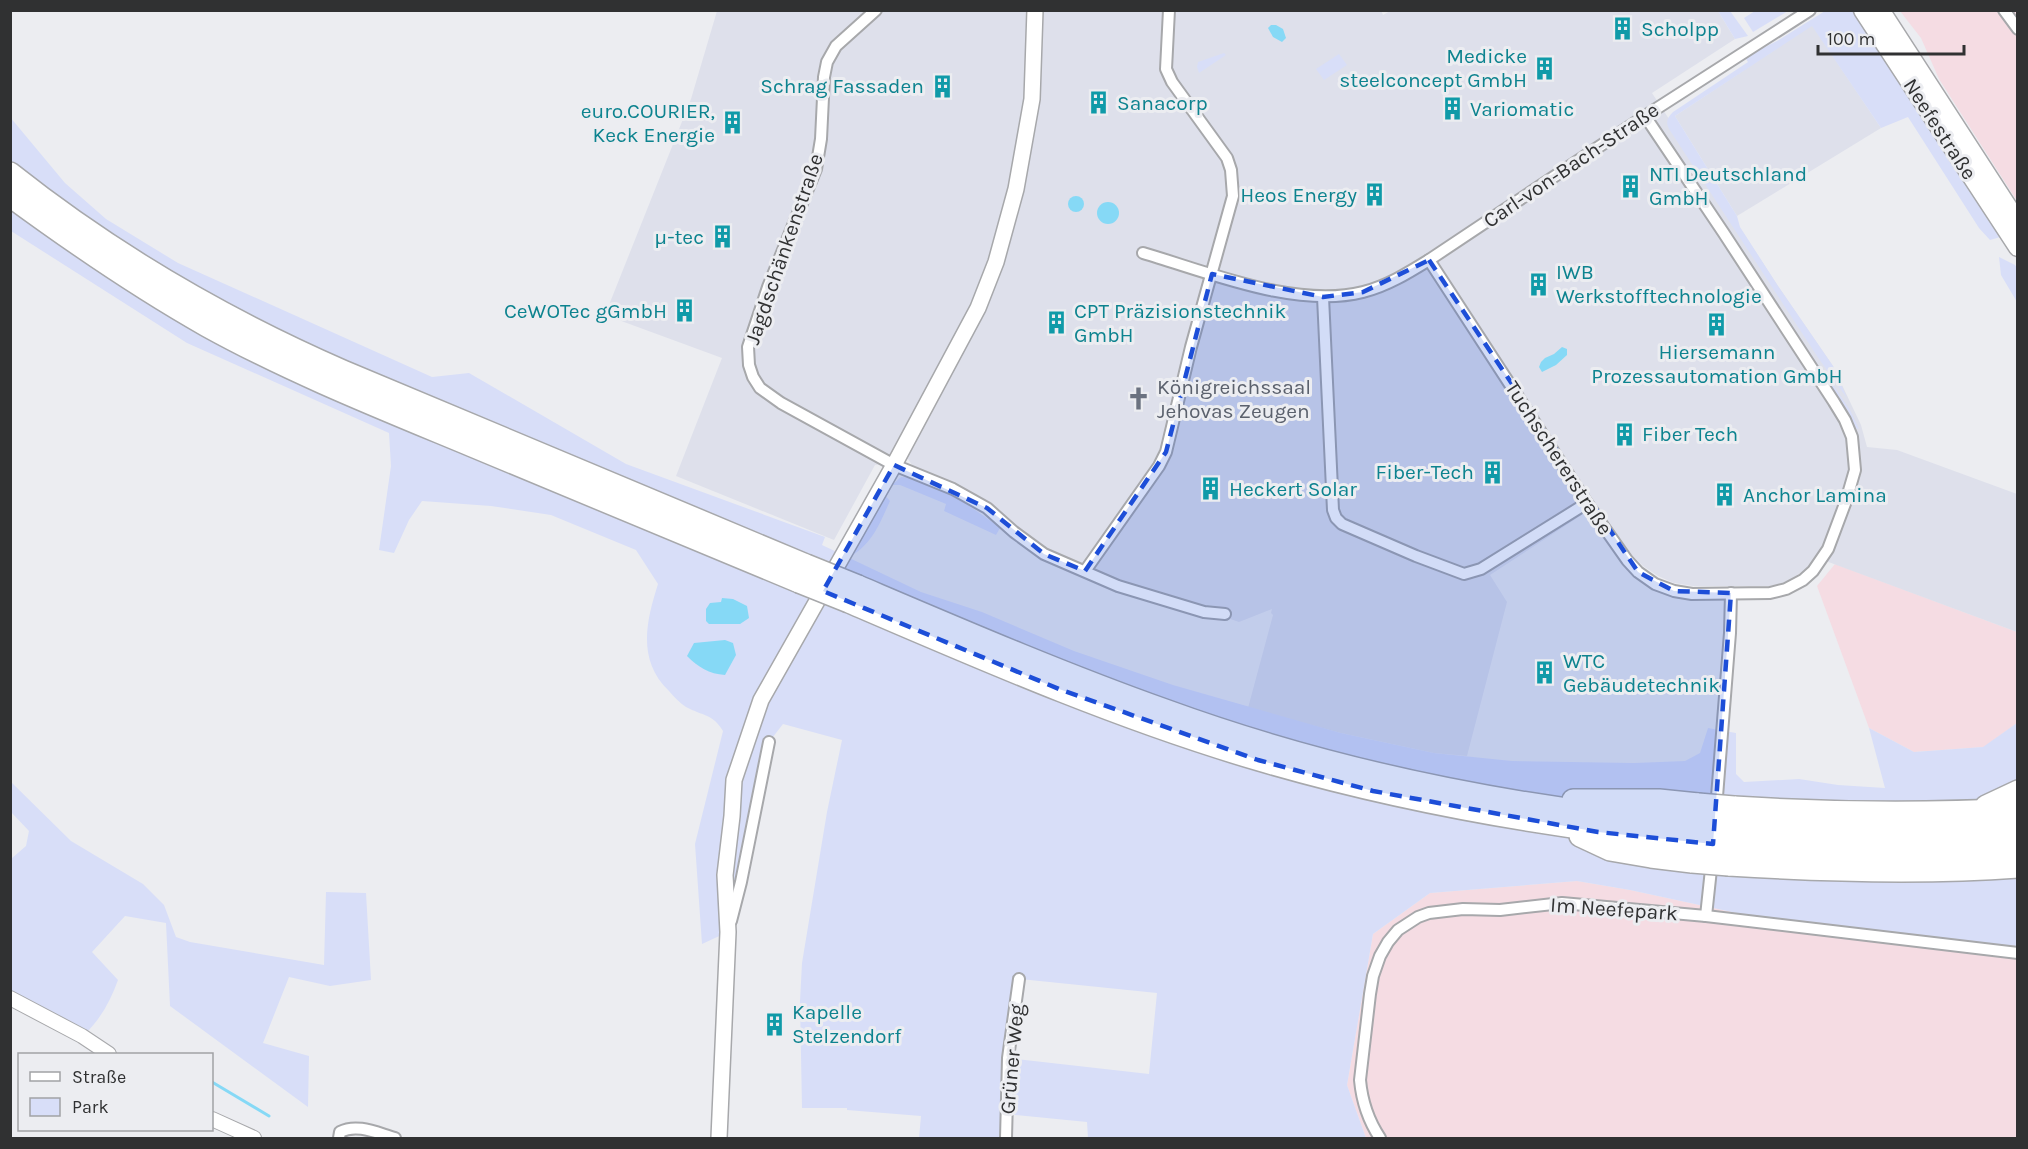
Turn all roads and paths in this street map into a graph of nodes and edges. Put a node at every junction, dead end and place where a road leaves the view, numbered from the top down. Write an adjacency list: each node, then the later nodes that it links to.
1 (876, 10): 19 (street, Jagdschänkenstraße)
2 (1035, 10): 19 (main road)
3 (1169, 10): 16 (street)
4 (1810, 10): 9 (street, Carl-von-Bach-Straße)
5 (1863, 10): 13 (highway, Neefestraße)
6 (2004, 10): 8 (street)
7 (1884, 15): 12 (highway, Neefestraße)
8 (2018, 29)
9 (1645, 116): 15 (street, Carl-von-Bach-Straße); 22 (street, Tuchschererstraße)
10 (10, 173): 18 (highway)
11 (10, 196): 18 (highway)
12 (2018, 223)
13 (2018, 247)
14 (1143, 254): 16 (street, Carl-von-Bach-Straße)
15 (1429, 260): 17 (street, Carl-von-Bach-Straße); 20 (street, Tuchschererstraße)
16 (1212, 274): 17 (street, Carl-von-Bach-Straße); 21 (street)
17 (1323, 297): 20 (street)
18 (414, 411): 23 (highway, bridge)
19 (894, 465): 21 (street, Jagdschänkenstraße); 34 (main road)
20 (1587, 503): 22 (street, Tuchschererstraße)
21 (1085, 571): 24 (street, Jagdschänkenstraße)
22 (1731, 593): 33 (street)
23 (853, 594): 30 (highway); 30 (highway)
24 (1225, 614)
25 (769, 742): 34 (street)
26 (2018, 791): 28 (highway)
27 (2018, 809): 28 (highway)
28 (1976, 811): 31 (highway)
29 (2018, 828): 31 (highway)
30 (1695, 833): 31 (highway, bridge); 31 (highway, bridge)
31 (1732, 836): 32 (highway)
32 (2017, 862)
33 (1706, 916): 35 (street, Im Neefepark); 45 (street, Im Neefepark)
34 (728, 932): 43 (main road)
35 (2018, 953)
36 (1019, 979): 44 (street, Grüner Weg)
37 (10, 998): 38 (street)
38 (108, 1053)
39 (213, 1119): 40 (street)
40 (254, 1138)
41 (339, 1138): 42 (street)
42 (395, 1138)
43 (719, 1138)
44 (1006, 1138)
45 (1380, 1138)

